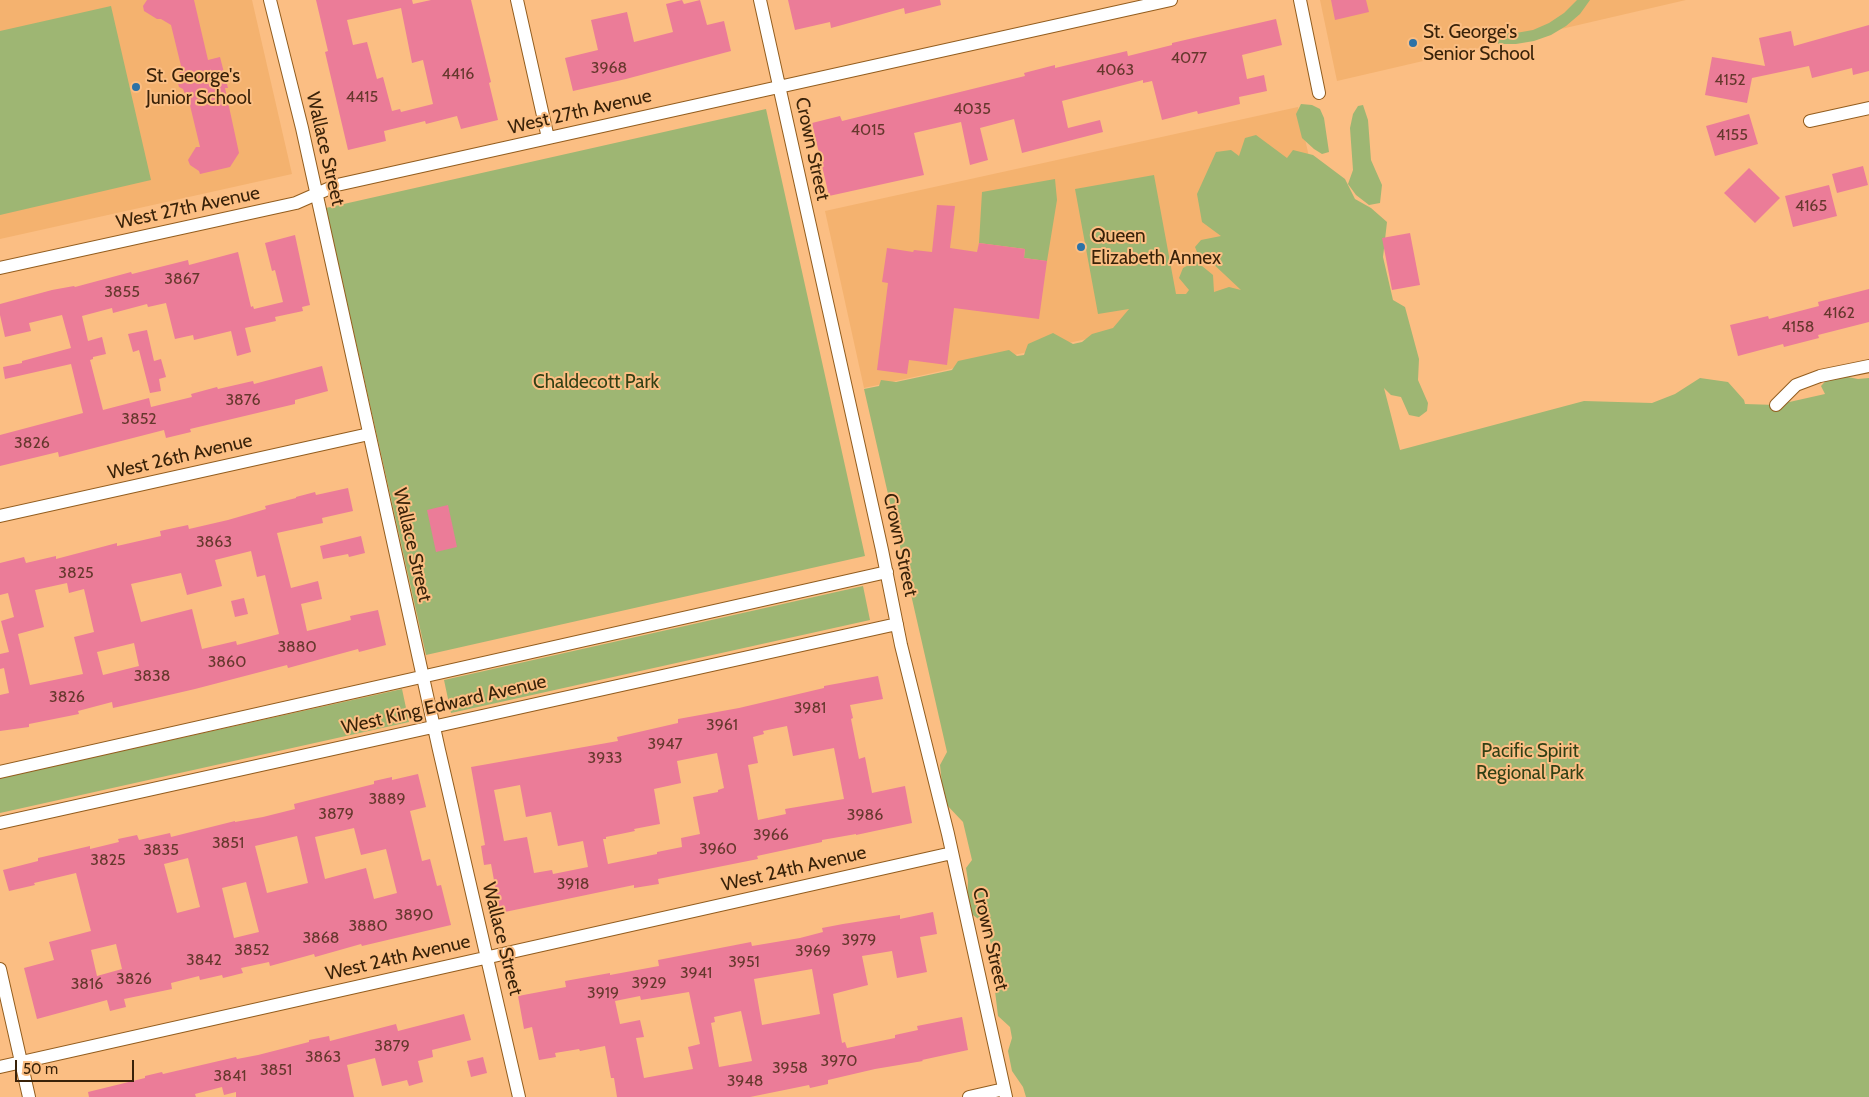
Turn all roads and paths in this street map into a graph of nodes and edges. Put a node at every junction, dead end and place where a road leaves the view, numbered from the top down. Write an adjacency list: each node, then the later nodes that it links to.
1 (270, 0): 11 (street, Wallace Street)
2 (517, 0): 10 (street)
3 (760, 0): 6 (street, Crown Street)
4 (1171, 0): 6 (street, West 27th Avenue)
5 (1300, 0): 7 (street)
6 (779, 87): 10 (street, West 27th Avenue); 17 (street, Crown Street)
7 (1319, 93)
8 (1869, 108): 9 (street)
9 (1810, 122)
10 (548, 138): 11 (street, West 27th Avenue)
11 (316, 193): 12 (street, West 27th Avenue); 15 (street, Wallace Street)
12 (0, 268)
13 (1869, 366): 14 (street)
14 (1776, 405)
15 (368, 434): 16 (street, West 26th Avenue); 19 (street, Wallace Street)
16 (0, 516)
17 (887, 572): 18 (street, Crown Street); 19 (street, West King Edward Avenue)
18 (897, 624): 20 (street, West King Edward Avenue); 23 (street, Crown Street)
19 (422, 677): 20 (street, Wallace Street); 21 (street, West King Edward Avenue)
20 (434, 726): 22 (street, West King Edward Avenue); 24 (street, Wallace Street)
21 (0, 772)
22 (0, 823)
23 (952, 853): 24 (street, West 24th Avenue); 28 (street, Crown Street)
24 (487, 957): 26 (street, West 24th Avenue); 30 (street, Wallace Street)
25 (0, 969): 26 (street)
26 (21, 1062): 27 (street, West 24th Avenue); 29 (street)
27 (0, 1067)
28 (1005, 1093): 31 (street)
29 (29, 1097)
30 (519, 1097)
31 (968, 1097)

